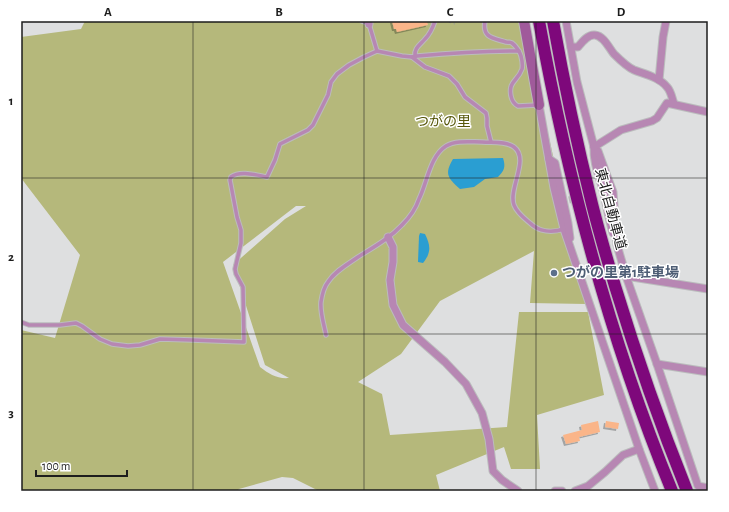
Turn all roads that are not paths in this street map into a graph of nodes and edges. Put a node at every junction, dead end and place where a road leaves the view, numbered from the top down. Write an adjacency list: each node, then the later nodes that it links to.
1 (362, 21): 9 (lane)
2 (435, 21): 13 (lane)
3 (485, 21): 12 (lane)
4 (524, 21): 16 (street)
5 (539, 21): 38 (highway, 東北自動車道)
6 (553, 21): 39 (highway, 東北自動車道)
7 (566, 21): 10 (street)
8 (666, 21): 14 (street)
9 (369, 23): 11 (lane)
10 (571, 47): 14 (street); 19 (street)
11 (377, 51): 13 (lane); 27 (lane)
12 (518, 51): 13 (lane); 16 (lane)
13 (413, 56): 18 (lane)
14 (659, 80): 15 (street)
15 (674, 104): 17 (street); 19 (street)
16 (539, 105): 20 (street)
17 (708, 112)
18 (491, 142): 21 (lane); 22 (lane)
19 (594, 147): 23 (street); 23 (street)
20 (549, 159): 21 (street); 24 (street)
21 (564, 229): 24 (street)
22 (388, 237): 28 (lane); 33 (street)
23 (616, 245): 25 (street)
24 (572, 252): 31 (street)
25 (626, 276): 26 (street); 29 (street)
26 (708, 289)
27 (21, 322)
28 (326, 335)
29 (657, 364): 30 (street); 32 (street)
30 (708, 372)
31 (639, 448): 36 (street); 37 (street)
32 (708, 488)
33 (518, 491)
34 (556, 491): 35 (street)
35 (562, 491)
36 (575, 491)
37 (655, 491)
38 (672, 491)
39 (687, 491)

